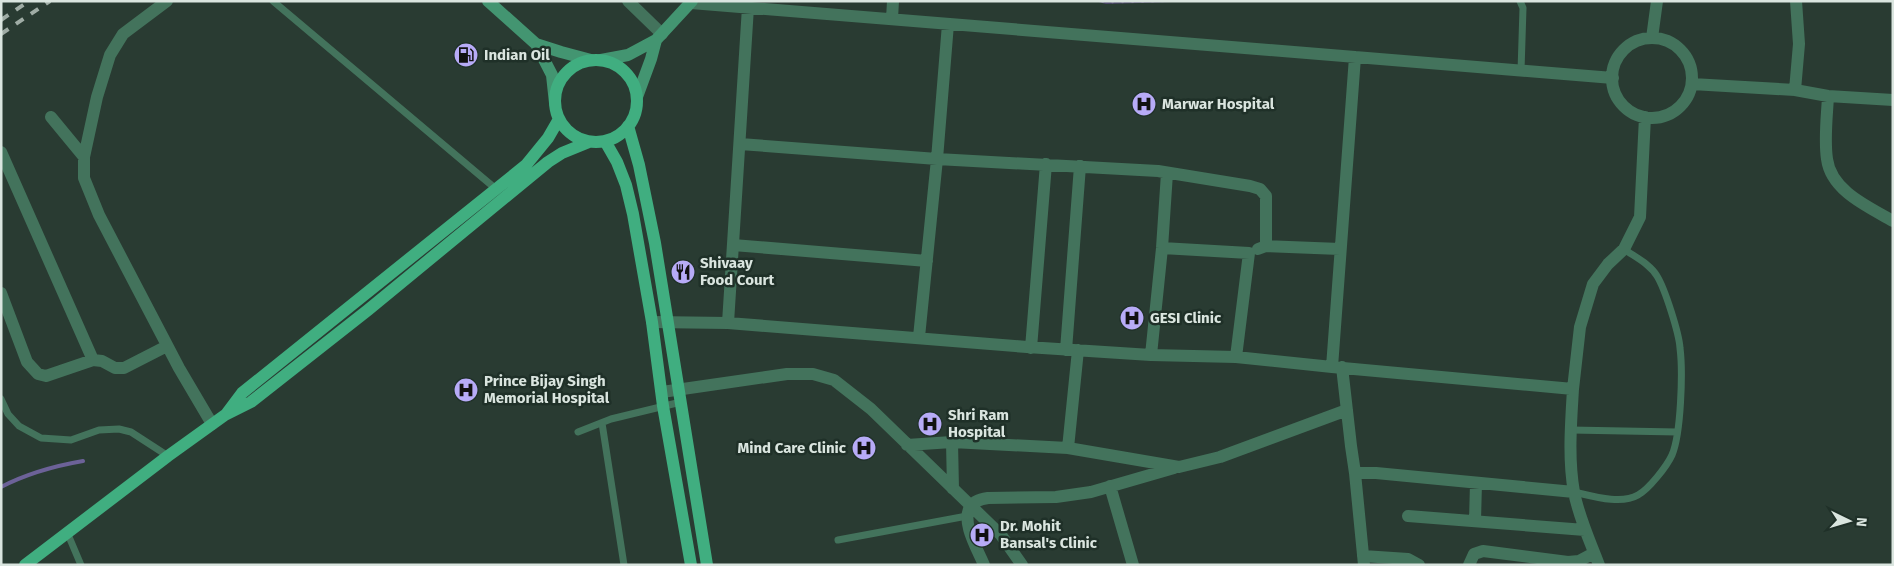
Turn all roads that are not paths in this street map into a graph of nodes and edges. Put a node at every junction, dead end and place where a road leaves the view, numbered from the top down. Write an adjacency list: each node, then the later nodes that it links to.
1 (167, 1): 34 (street)
2 (273, 1): 39 (lane)
3 (488, 1): 15 (street)
4 (628, 1): 13 (street)
5 (893, 1): 11 (street)
6 (1520, 1): 18 (lane)
7 (1657, 1): 14 (street)
8 (1796, 1): 21 (street)
9 (691, 2): 10 (street); 13 (street)
10 (748, 8): 11 (street); 32 (street)
11 (892, 19): 12 (street)
12 (948, 24): 16 (street); 35 (street)
13 (659, 37): 17 (street); 23 (street)
14 (1652, 38): 19 (street); 20 (street)
15 (536, 44): 17 (street); 25 (street)
16 (1355, 57): 18 (street); 44 (street)
17 (596, 60): 23 (main road); 25 (main road)
18 (1521, 71): 19 (street)
19 (1612, 78): 27 (street)
20 (1692, 84): 21 (street); 27 (street)
21 (1795, 90): 22 (street)
22 (1828, 96): 24 (street); 40 (street)
23 (637, 97): 29 (main road)
24 (1893, 100)
25 (555, 103): 28 (main road)
26 (51, 117): 34 (street)
27 (1645, 117): 45 (street)
28 (559, 119): 31 (main road); 39 (main road)
29 (628, 126): 30 (main road); 49 (main road)
30 (605, 141): 31 (main road); 50 (main road)
31 (589, 142): 67 (main road)
32 (740, 144): 35 (street); 41 (street)
33 (1, 152): 58 (street)
34 (84, 157): 53 (street)
35 (938, 159): 36 (street); 47 (street)
36 (1046, 164): 37 (street); 54 (street)
37 (1080, 166): 38 (street); 55 (street)
38 (1167, 173): 42 (street); 43 (street)
39 (496, 189): 67 (main road)
40 (1893, 221)
41 (733, 245): 47 (street); 51 (street)
42 (1266, 246): 44 (street); 46 (street)
43 (1162, 248): 46 (street); 56 (street)
44 (1340, 250): 59 (street)
45 (1624, 250): 61 (street); 72 (lane)
46 (1249, 253): 57 (street)
47 (927, 261): 52 (street)
48 (1, 293): 58 (street)
49 (668, 321): 50 (street); 51 (street); 60 (main road)
50 (652, 322): 62 (main road)
51 (728, 323): 52 (street)
52 (919, 337): 54 (street)
53 (167, 346): 58 (street); 69 (street)
54 (1031, 348): 55 (street)
55 (1072, 350): 56 (street); 75 (street)
56 (1151, 355): 57 (street)
57 (1236, 357): 59 (street)
58 (93, 360)
59 (1337, 367): 61 (street); 66 (street)
60 (679, 388): 62 (street); 64 (main road); 74 (street)
61 (1573, 389): 70 (street)
62 (662, 392): 65 (main road)
63 (1, 398): 76 (lane)
64 (681, 402): 65 (lane); 95 (main road)
65 (663, 406): 68 (lane); 94 (main road)
66 (1346, 410): 77 (street); 78 (street)
67 (226, 414): 69 (main road)
68 (602, 423): 71 (lane); 93 (lane)
69 (212, 424): 76 (main road)
70 (1571, 430): 72 (lane); 82 (street)
71 (578, 432)
72 (1677, 432): 82 (lane)
73 (952, 442): 74 (street); 75 (street); 81 (street)
74 (907, 445): 81 (street)
75 (1068, 448): 77 (street)
76 (168, 456): 87 (main road)
77 (1179, 466): 80 (street)
78 (1355, 473): 79 (street); 89 (street)
79 (1476, 482): 82 (street); 85 (street)
80 (1110, 486): 83 (street); 98 (street)
81 (954, 489): 83 (street)
82 (1574, 492): 86 (street)
83 (969, 511): 88 (lane); 96 (street); 97 (street)
84 (1408, 516): 85 (street)
85 (1476, 522): 86 (street)
86 (1585, 530): 90 (street)
87 (67, 532): 91 (main road); 92 (lane)
88 (838, 540)
89 (1363, 560): 99 (street)
90 (1596, 560): 100 (street)
91 (25, 565)
92 (81, 565)
93 (624, 565)
94 (691, 565)
95 (707, 565)
96 (984, 565)
97 (1022, 565)
98 (1134, 565)
99 (1420, 565)
100 (1469, 565)

